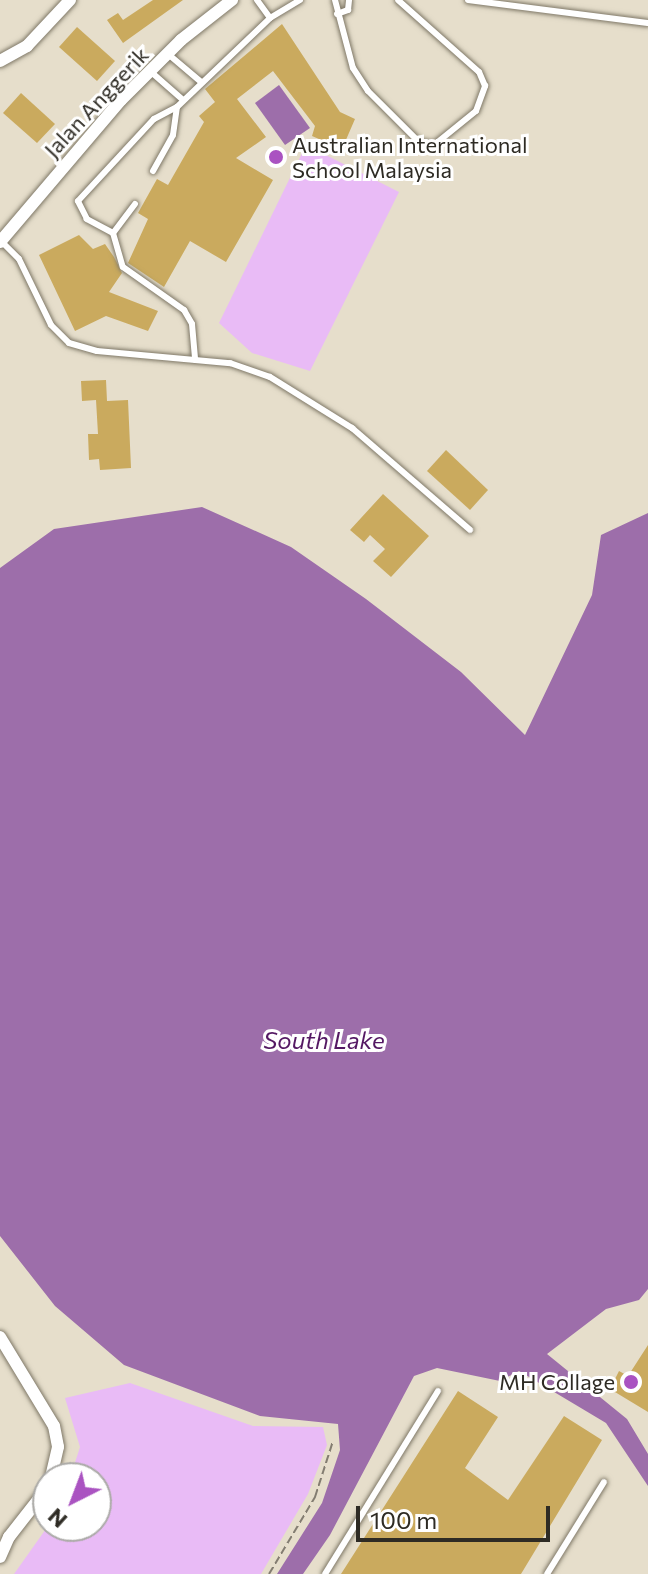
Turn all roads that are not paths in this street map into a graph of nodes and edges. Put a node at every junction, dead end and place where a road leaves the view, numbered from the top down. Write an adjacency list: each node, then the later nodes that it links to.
1 (70, 0): 13 (street)
2 (232, 0): 12 (street, Jalan Anggerik)
3 (257, 0): 10 (lane)
4 (300, 0): 10 (lane)
5 (335, 0): 9 (lane)
6 (349, 0): 9 (lane)
7 (398, 0): 9 (lane)
8 (468, 0): 11 (lane)
9 (337, 14)
10 (270, 18): 15 (lane)
11 (648, 23)
12 (168, 54): 14 (street, Jalan Anggerik); 15 (lane)
13 (0, 61)
14 (150, 71): 16 (lane); 21 (street, Jalan Anggerik)
15 (200, 81): 16 (lane)
16 (183, 100): 17 (lane)
17 (177, 107): 18 (lane); 20 (lane)
18 (153, 171)
19 (135, 204): 20 (lane)
20 (113, 233): 22 (lane)
21 (0, 242): 22 (lane)
22 (195, 360): 23 (lane)
23 (470, 530)
24 (0, 1337): 26 (street)
25 (438, 1391): 31 (lane)
26 (55, 1462)
27 (604, 1482): 32 (lane)
28 (32, 1506): 29 (street)
29 (4, 1538): 30 (street)
30 (0, 1557)
31 (325, 1574)
32 (547, 1574)

